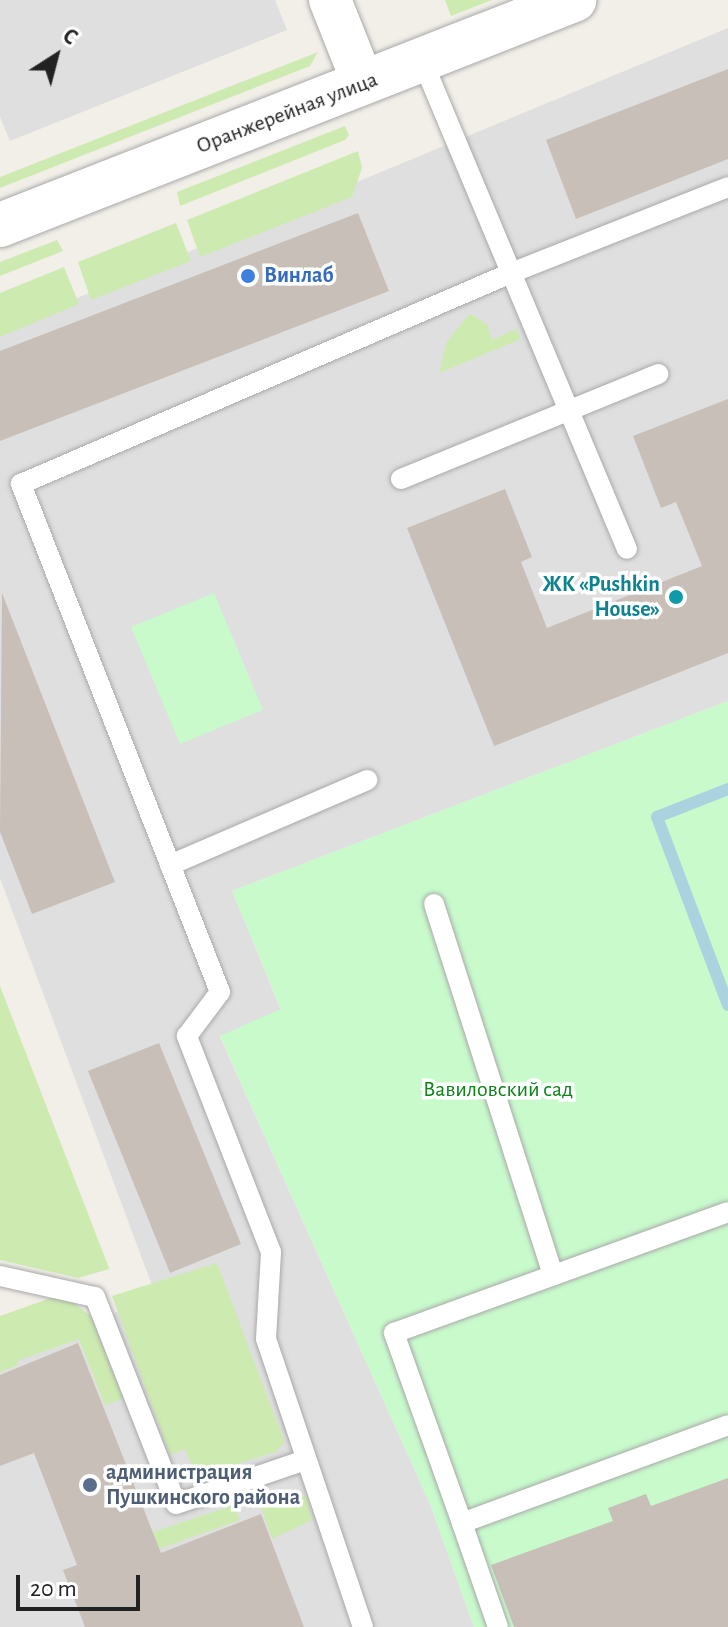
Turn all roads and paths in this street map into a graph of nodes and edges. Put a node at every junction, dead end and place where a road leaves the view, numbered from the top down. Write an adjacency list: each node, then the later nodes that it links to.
1 (330, 0): 4 (street)
2 (574, 0): 3 (street, Оранжерейная улица)
3 (422, 60): 4 (street, Оранжерейная улица); 7 (lane)
4 (363, 83): 6 (street, Оранжерейная улица)
5 (728, 187): 7 (lane)
6 (0, 225)
7 (511, 273): 9 (lane); 13 (lane)
8 (658, 374): 9 (lane)
9 (569, 412): 10 (lane); 11 (lane)
10 (401, 479)
11 (627, 549)
12 (367, 780): 13 (lane)
13 (170, 865): 19 (lane)
14 (434, 904): 16 (lane)
15 (728, 1212): 16 (lane)
16 (553, 1275): 20 (lane)
17 (0, 1276): 19 (lane)
18 (728, 1425): 20 (lane)
19 (305, 1460): 21 (lane)
20 (462, 1523): 22 (lane)
21 (363, 1627)
22 (498, 1627)

